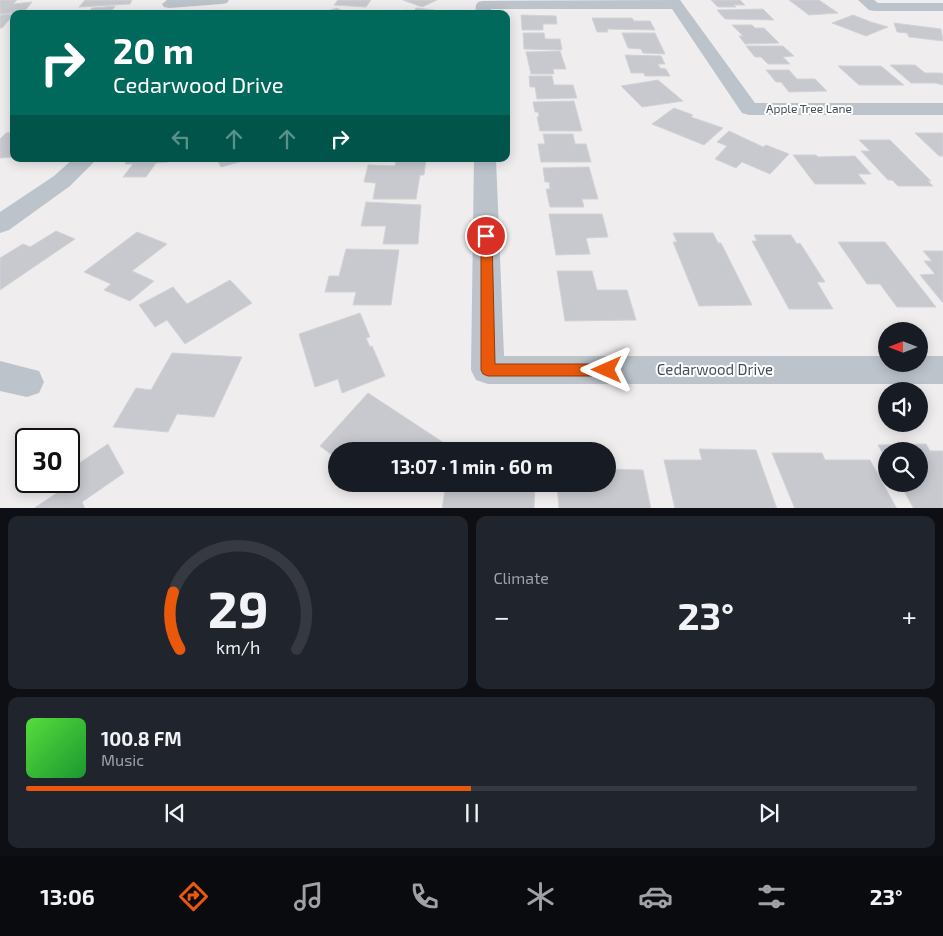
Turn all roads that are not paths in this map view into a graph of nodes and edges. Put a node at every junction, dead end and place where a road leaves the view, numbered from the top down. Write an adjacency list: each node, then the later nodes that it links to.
1 (222, 0): 4 (street)
2 (865, 0): 5 (street)
3 (675, 2): 6 (street); 7 (street, Apple Tree Lane)
4 (168, 6)
5 (943, 7)
6 (483, 10)
7 (943, 109)
8 (83, 162): 10 (street)
9 (485, 162): 11 (street, Cedarwood Drive)
10 (0, 224)
11 (943, 370)

